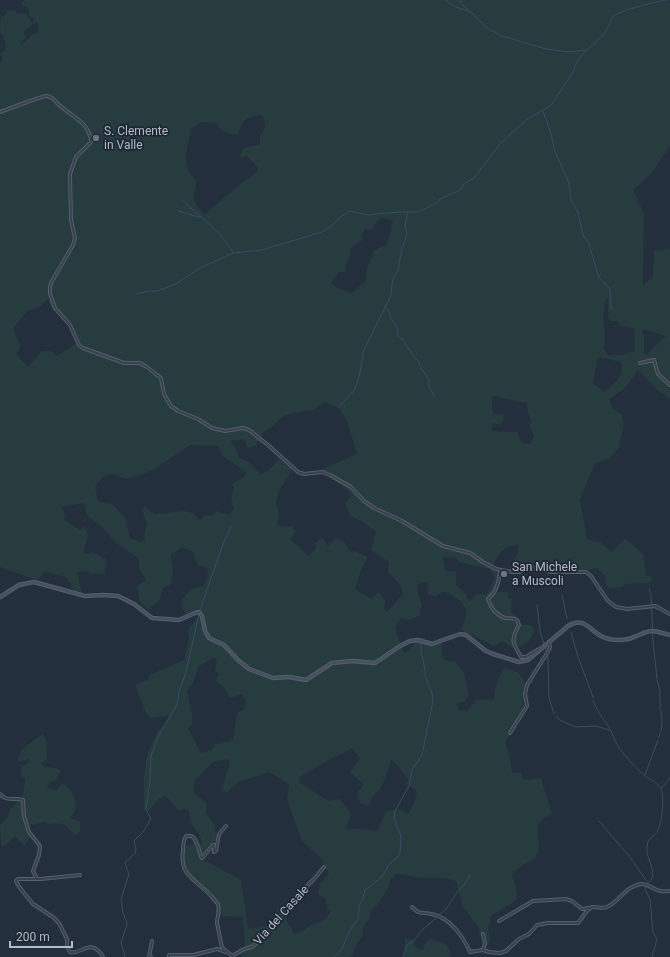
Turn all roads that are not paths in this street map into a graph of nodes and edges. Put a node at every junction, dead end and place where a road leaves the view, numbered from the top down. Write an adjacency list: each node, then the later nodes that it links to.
1 (0, 112): 4 (street)
2 (640, 363): 3 (street)
3 (670, 385)
4 (500, 570): 6 (street); 9 (street)
5 (0, 597): 9 (main road)
6 (670, 614)
7 (670, 635): 8 (main road)
8 (549, 642): 9 (main road); 10 (street)
9 (543, 647)
10 (510, 733)
11 (0, 794): 15 (street)
12 (226, 826): 23 (street)
13 (324, 867): 24 (street, Via del Casale)
14 (80, 875): 15 (street)
15 (37, 879): 25 (street)
16 (670, 891): 18 (street)
17 (412, 907): 22 (street)
18 (592, 907): 19 (street); 22 (street)
19 (499, 921)
20 (483, 934): 22 (street)
21 (152, 941): 26 (street)
22 (483, 950)
23 (228, 953): 24 (street); 27 (street)
24 (232, 956)
25 (102, 957)
26 (151, 957)
27 (169, 957)

